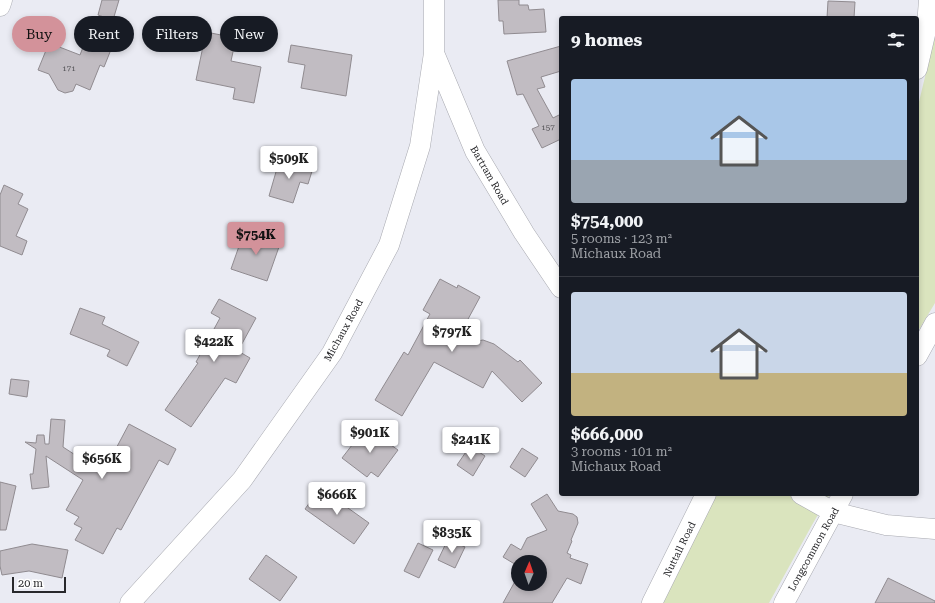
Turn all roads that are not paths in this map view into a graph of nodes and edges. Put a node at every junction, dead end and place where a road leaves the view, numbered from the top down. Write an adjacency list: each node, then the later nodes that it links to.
1 (2, 0): 4 (street)
2 (434, 0): 6 (street, Michaux Road)
3 (929, 0): 5 (street)
4 (0, 6)
5 (931, 23): 7 (street)
6 (434, 53): 8 (street, Bartram Road); 16 (street, Michaux Road)
7 (919, 62)
8 (559, 285)
9 (935, 323): 10 (street)
10 (919, 352)
11 (705, 496): 17 (street, Nuttall Road)
12 (804, 496): 14 (street)
13 (842, 496): 14 (street, Longcommon Road)
14 (834, 512): 15 (street); 18 (street, Longcommon Road)
15 (935, 529)
16 (130, 603)
17 (652, 603)
18 (784, 603)

